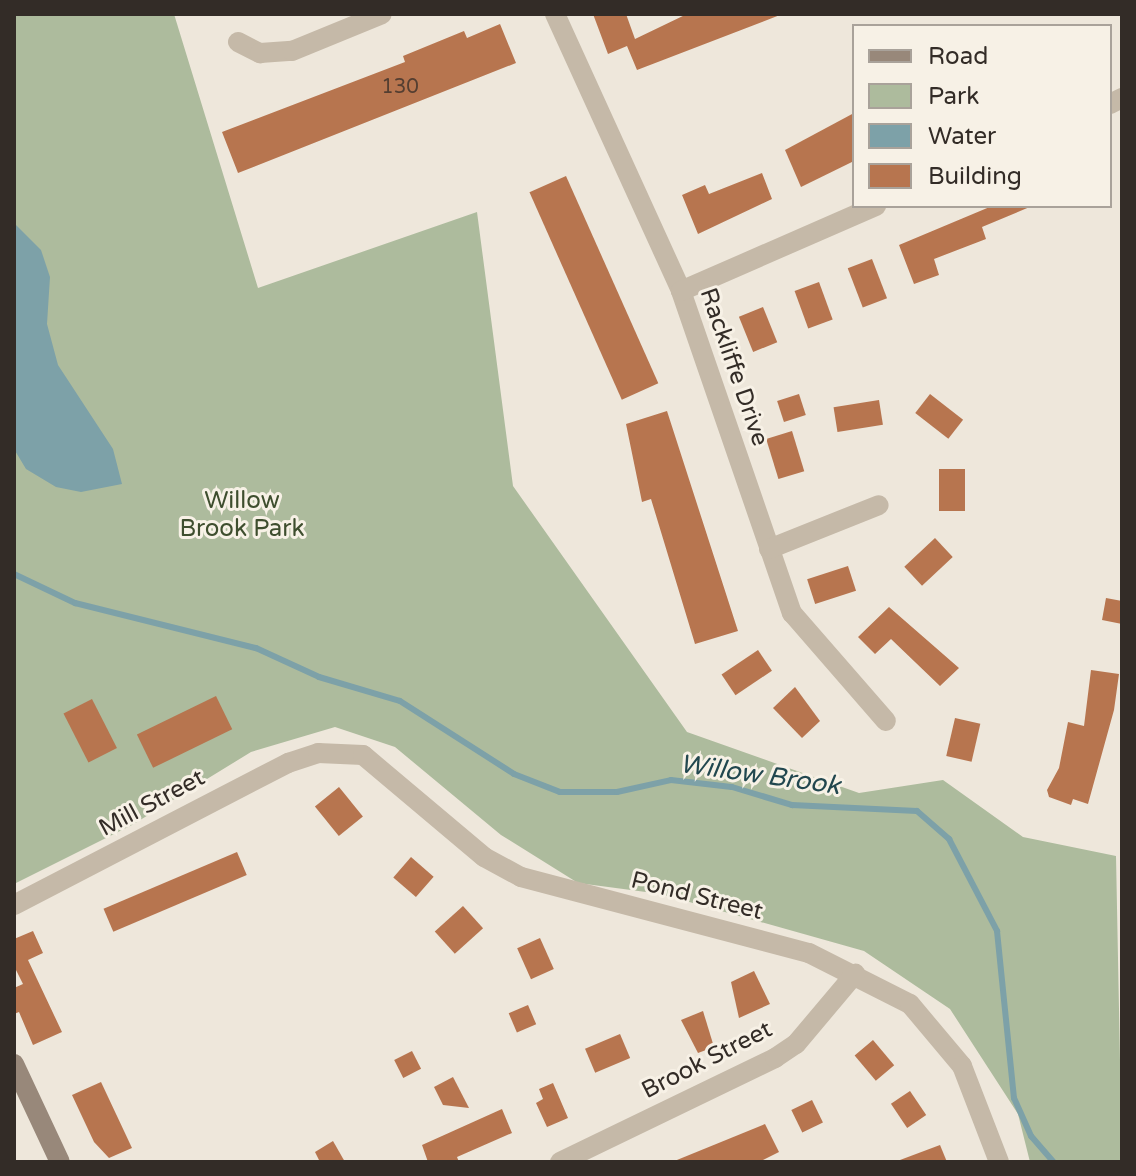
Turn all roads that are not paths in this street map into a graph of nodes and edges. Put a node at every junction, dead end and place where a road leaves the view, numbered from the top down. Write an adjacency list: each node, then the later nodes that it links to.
1 (382, 14): 3 (street)
2 (555, 14): 5 (street, Rackliffe Drive)
3 (238, 42)
4 (871, 208): 5 (street)
5 (681, 291): 7 (street, Rackliffe Drive)
6 (879, 505): 7 (street)
7 (769, 549): 8 (street, Rackliffe Drive)
8 (886, 721)
9 (318, 753): 10 (street, Mill Street); 11 (street, Pond Street)
10 (14, 905)
11 (855, 974): 14 (street, Brook Street); 15 (street, Pond Street)
12 (14, 1064): 13 (street)
13 (60, 1162)
14 (560, 1162)
15 (999, 1162)

